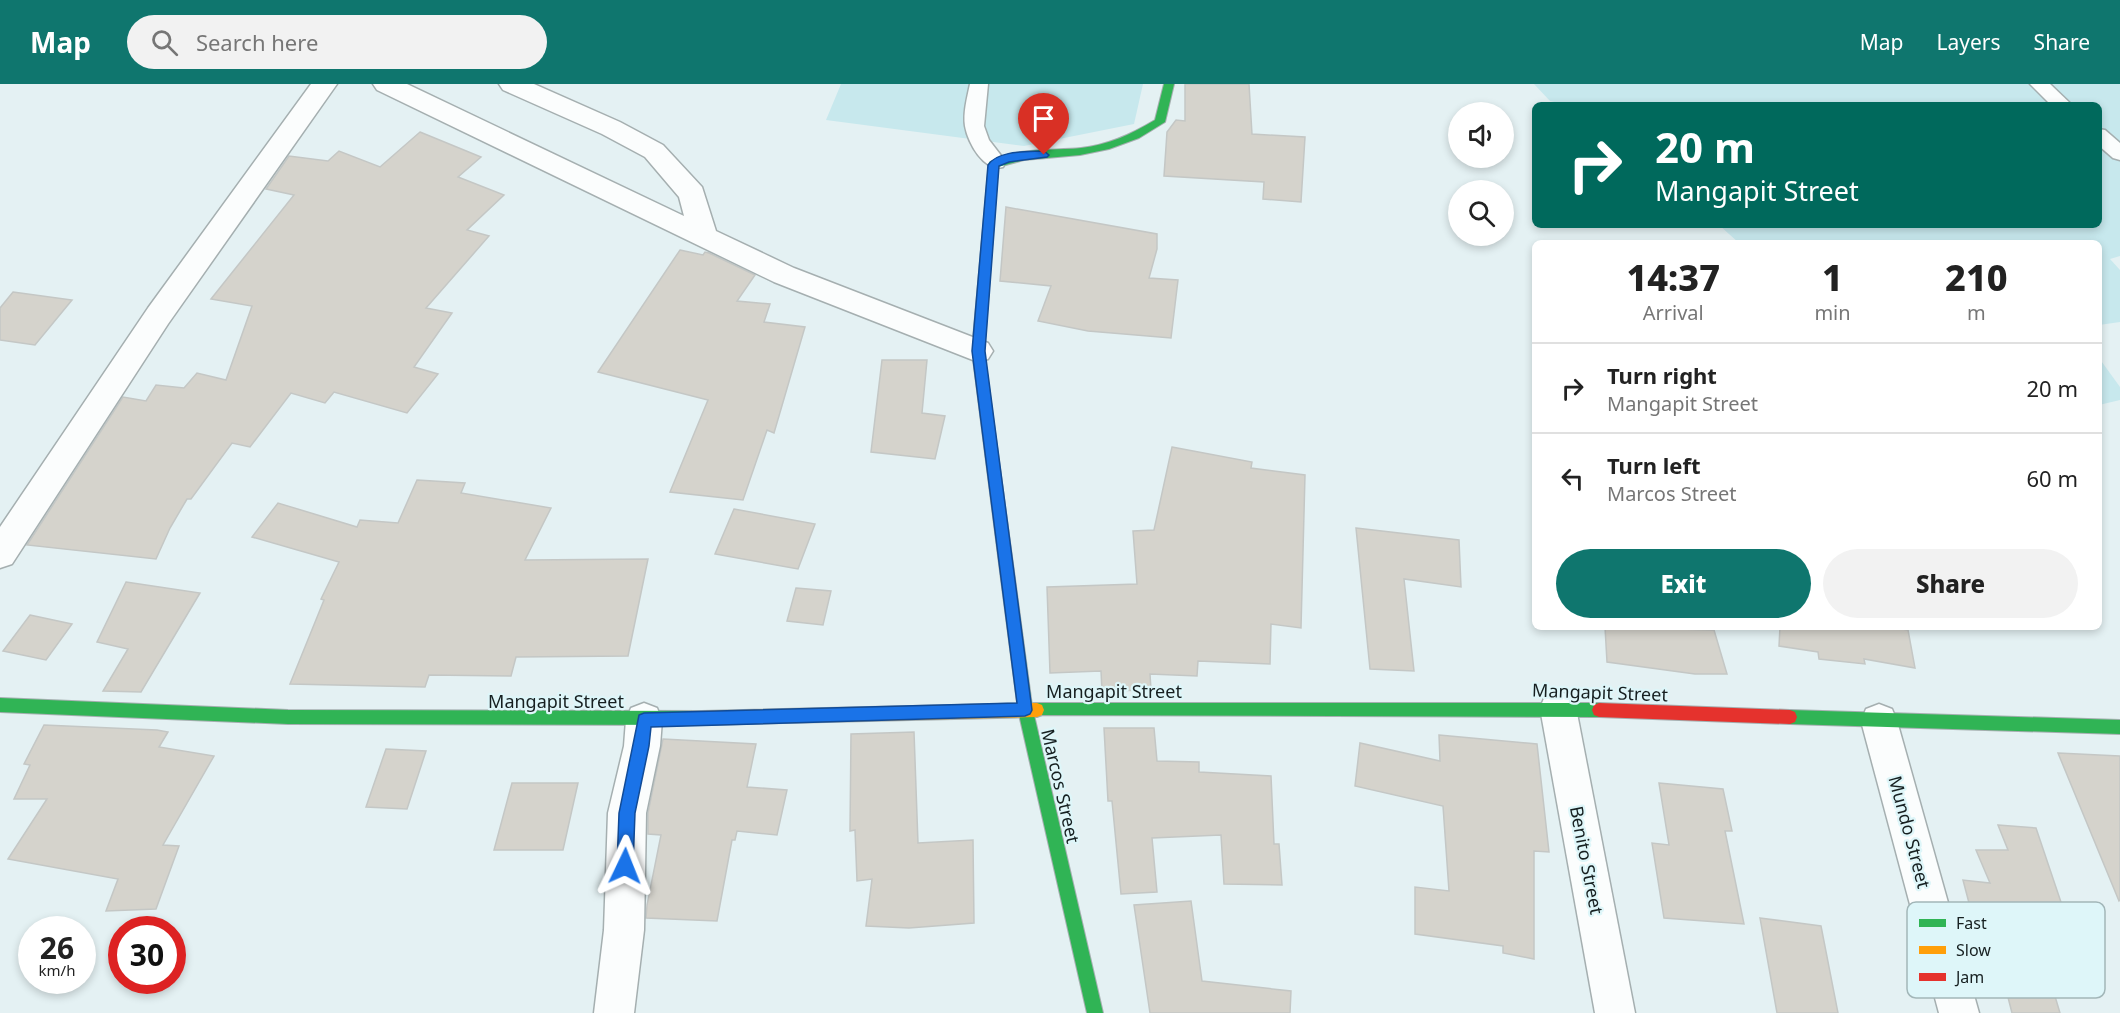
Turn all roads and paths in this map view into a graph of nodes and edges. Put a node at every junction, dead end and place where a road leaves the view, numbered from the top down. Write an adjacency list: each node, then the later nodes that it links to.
1 (324, 84): 13 (street)
2 (386, 84): 11 (street)
3 (512, 84): 11 (street)
4 (979, 84): 10 (lane)
5 (1169, 84): 10 (street)
6 (2039, 84): 7 (lane)
7 (2060, 102)
8 (2102, 138): 9 (lane)
9 (2120, 153)
10 (996, 162): 12 (street, Marcos Street)
11 (704, 236): 12 (street)
12 (978, 351): 16 (street, Marcos Street)
13 (0, 555)
14 (0, 705): 17 (street, Mangapit Street)
15 (1558, 708): 16 (street, Mangapit Street); 18 (street, Mangapit Street); 24 (street, Benito Street)
16 (1025, 710): 17 (street, Mangapit Street); 23 (street, Marcos Street)
17 (644, 720): 22 (street)
18 (1880, 721): 19 (street, Mangapit Street); 20 (street, Mundo Street)
19 (2120, 727)
20 (1929, 902)
21 (1955, 998): 25 (street, Mundo Street)
22 (614, 1013)
23 (1095, 1013)
24 (1615, 1013)
25 (1959, 1013)

